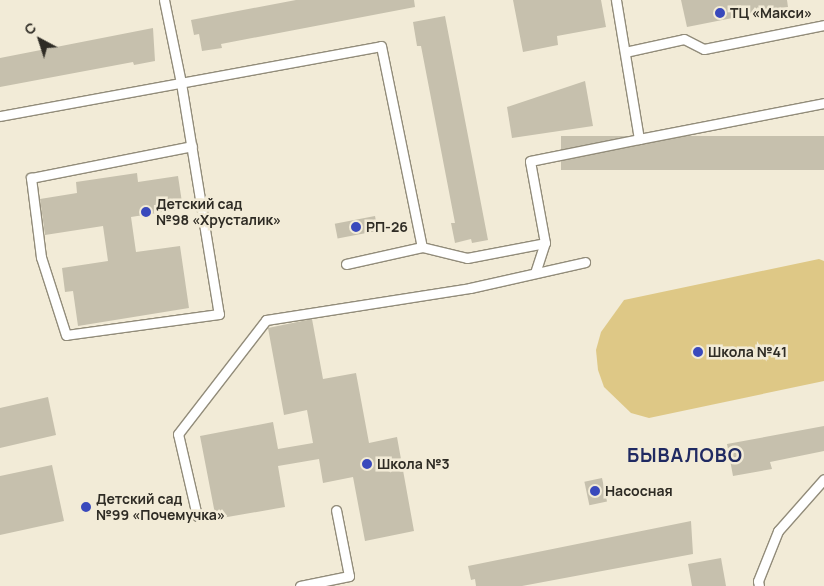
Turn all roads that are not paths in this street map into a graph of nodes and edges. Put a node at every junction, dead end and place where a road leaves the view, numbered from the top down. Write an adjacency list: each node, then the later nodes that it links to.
1 (164, 0): 5 (lane)
2 (616, 0): 4 (lane)
3 (824, 25): 4 (lane)
4 (625, 52): 8 (lane)
5 (182, 82): 7 (lane); 9 (lane); 11 (lane)
6 (824, 103): 8 (lane)
7 (0, 116)
8 (639, 139): 10 (lane)
9 (192, 146): 9 (lane)
10 (545, 243): 11 (lane); 14 (lane)
11 (422, 247): 13 (lane)
12 (585, 262): 14 (lane)
13 (346, 264)
14 (535, 273): 17 (lane)
15 (824, 479): 19 (lane)
16 (336, 510): 18 (lane)
17 (197, 516)
18 (300, 586)
19 (759, 586)

